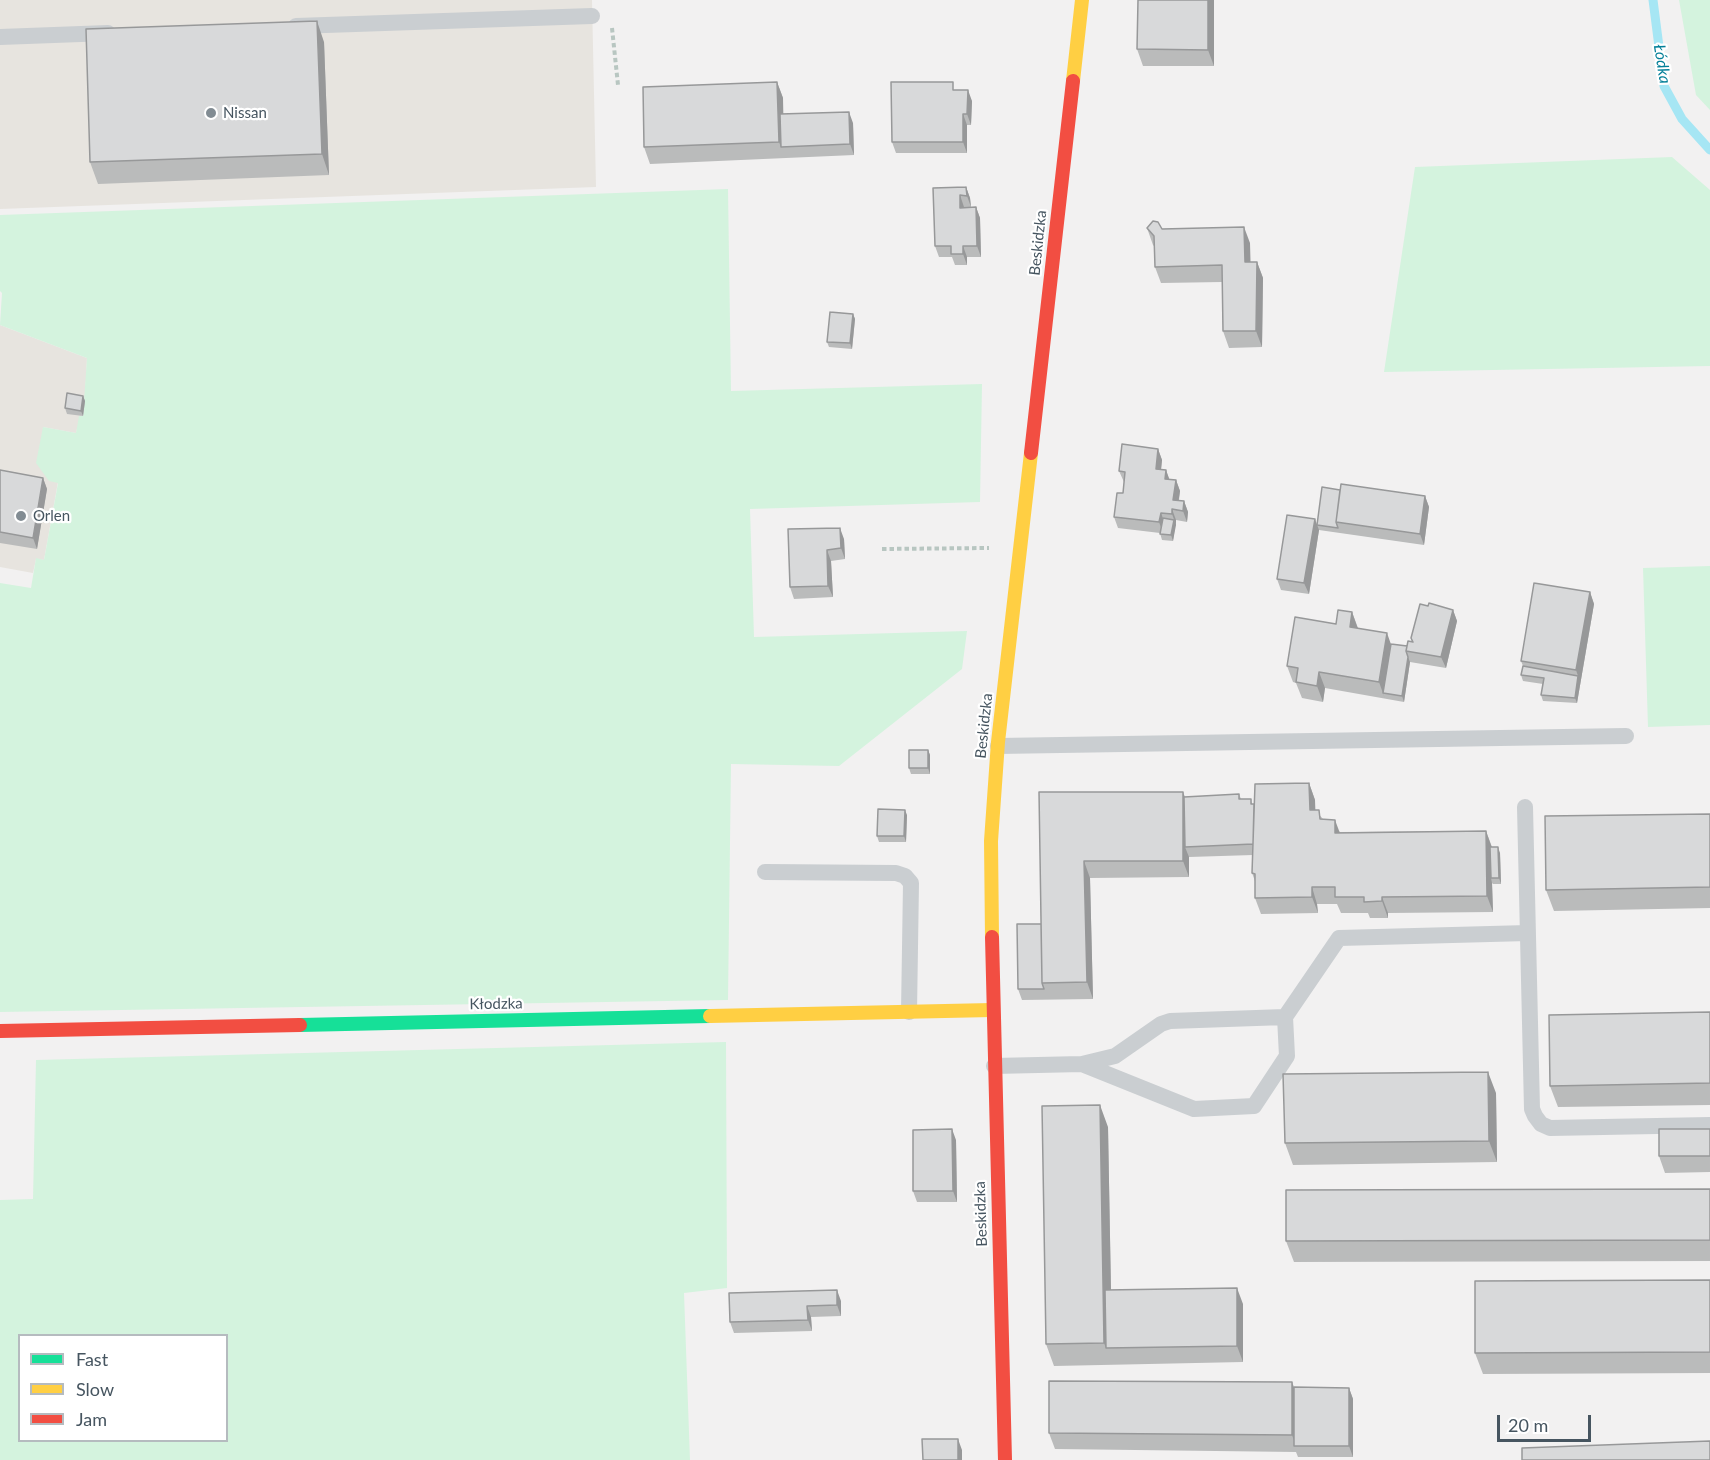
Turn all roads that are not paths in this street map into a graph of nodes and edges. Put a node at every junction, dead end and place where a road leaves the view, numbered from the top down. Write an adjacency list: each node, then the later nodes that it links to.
1 (1082, 0): 7 (street, Beskidzka)
2 (592, 16): 3 (lane)
3 (283, 27)
4 (127, 32): 5 (lane)
5 (0, 37)
6 (1626, 736): 7 (lane)
7 (998, 746): 11 (street, Beskidzka)
8 (1525, 807): 10 (lane)
9 (765, 872): 12 (lane)
10 (1528, 933): 13 (lane); 17 (lane)
11 (992, 1010): 12 (street, Kłodzka); 16 (street, Beskidzka)
12 (909, 1012): 14 (street, Kłodzka)
13 (1285, 1017): 15 (lane); 15 (lane)
14 (0, 1031)
15 (1082, 1064): 16 (lane)
16 (994, 1066): 18 (street, Beskidzka)
17 (1710, 1125)
18 (1005, 1460)

